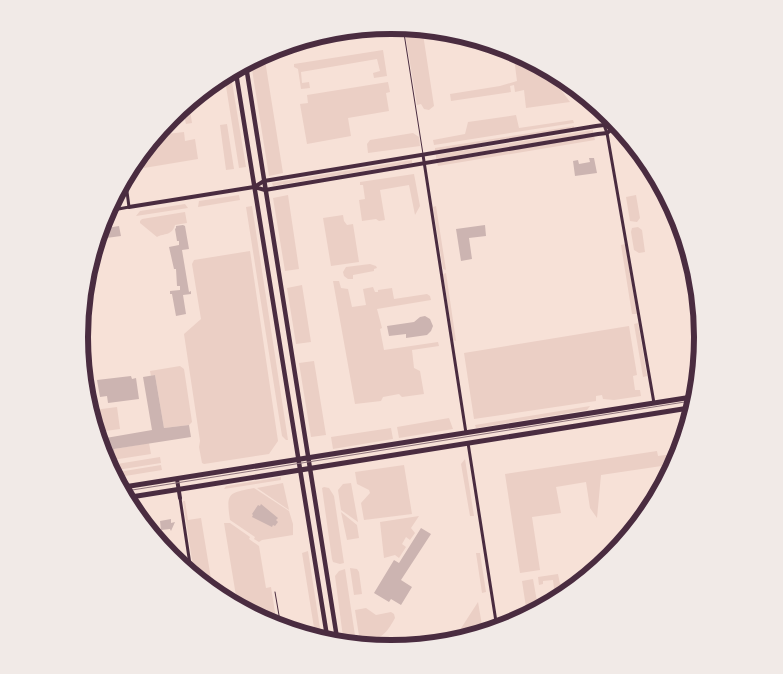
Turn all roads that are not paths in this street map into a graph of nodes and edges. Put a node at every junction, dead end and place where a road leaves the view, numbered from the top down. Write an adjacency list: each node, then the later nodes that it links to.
1 (404, 34): 9 (lane)
2 (247, 70): 4 (main road)
3 (237, 76): 5 (main road)
4 (251, 102): 5 (main road); 11 (main road)
5 (241, 104): 12 (main road)
6 (604, 125): 8 (street); 9 (street)
7 (612, 129): 8 (street)
8 (607, 133): 10 (street); 22 (street)
9 (423, 155): 10 (street); 11 (street)
10 (424, 164): 14 (street); 26 (street)
11 (264, 181): 12 (street); 14 (main road)
12 (254, 187): 14 (street); 15 (street); 18 (main road)
13 (127, 190): 15 (street)
14 (265, 190): 17 (main road)
15 (129, 207): 16 (street)
16 (117, 209)
17 (280, 282): 18 (main road); 19 (main road)
18 (270, 283): 20 (main road)
19 (291, 354): 20 (main road); 28 (main road)
20 (281, 355): 29 (main road)
21 (689, 398): 22 (highway)
22 (654, 403): 24 (highway)
23 (686, 409): 25 (highway)
24 (560, 418): 25 (highway); 26 (highway)
25 (562, 429): 27 (highway)
26 (466, 433): 27 (highway); 28 (highway)
27 (468, 443): 30 (highway); 42 (street)
28 (308, 458): 29 (highway); 30 (main road)
29 (297, 460): 31 (main road); 32 (highway)
30 (309, 469): 31 (highway); 38 (main road)
31 (299, 471): 34 (highway); 39 (main road)
32 (177, 479): 33 (highway); 34 (street)
33 (128, 486)
34 (178, 490): 35 (highway); 36 (street)
35 (134, 496)
36 (180, 498): 37 (street)
37 (190, 563)
38 (326, 568): 39 (main road); 44 (main road)
39 (316, 569): 43 (main road)
40 (275, 592): 41 (lane)
41 (280, 619)
42 (496, 621)
43 (326, 633)
44 (338, 635)

